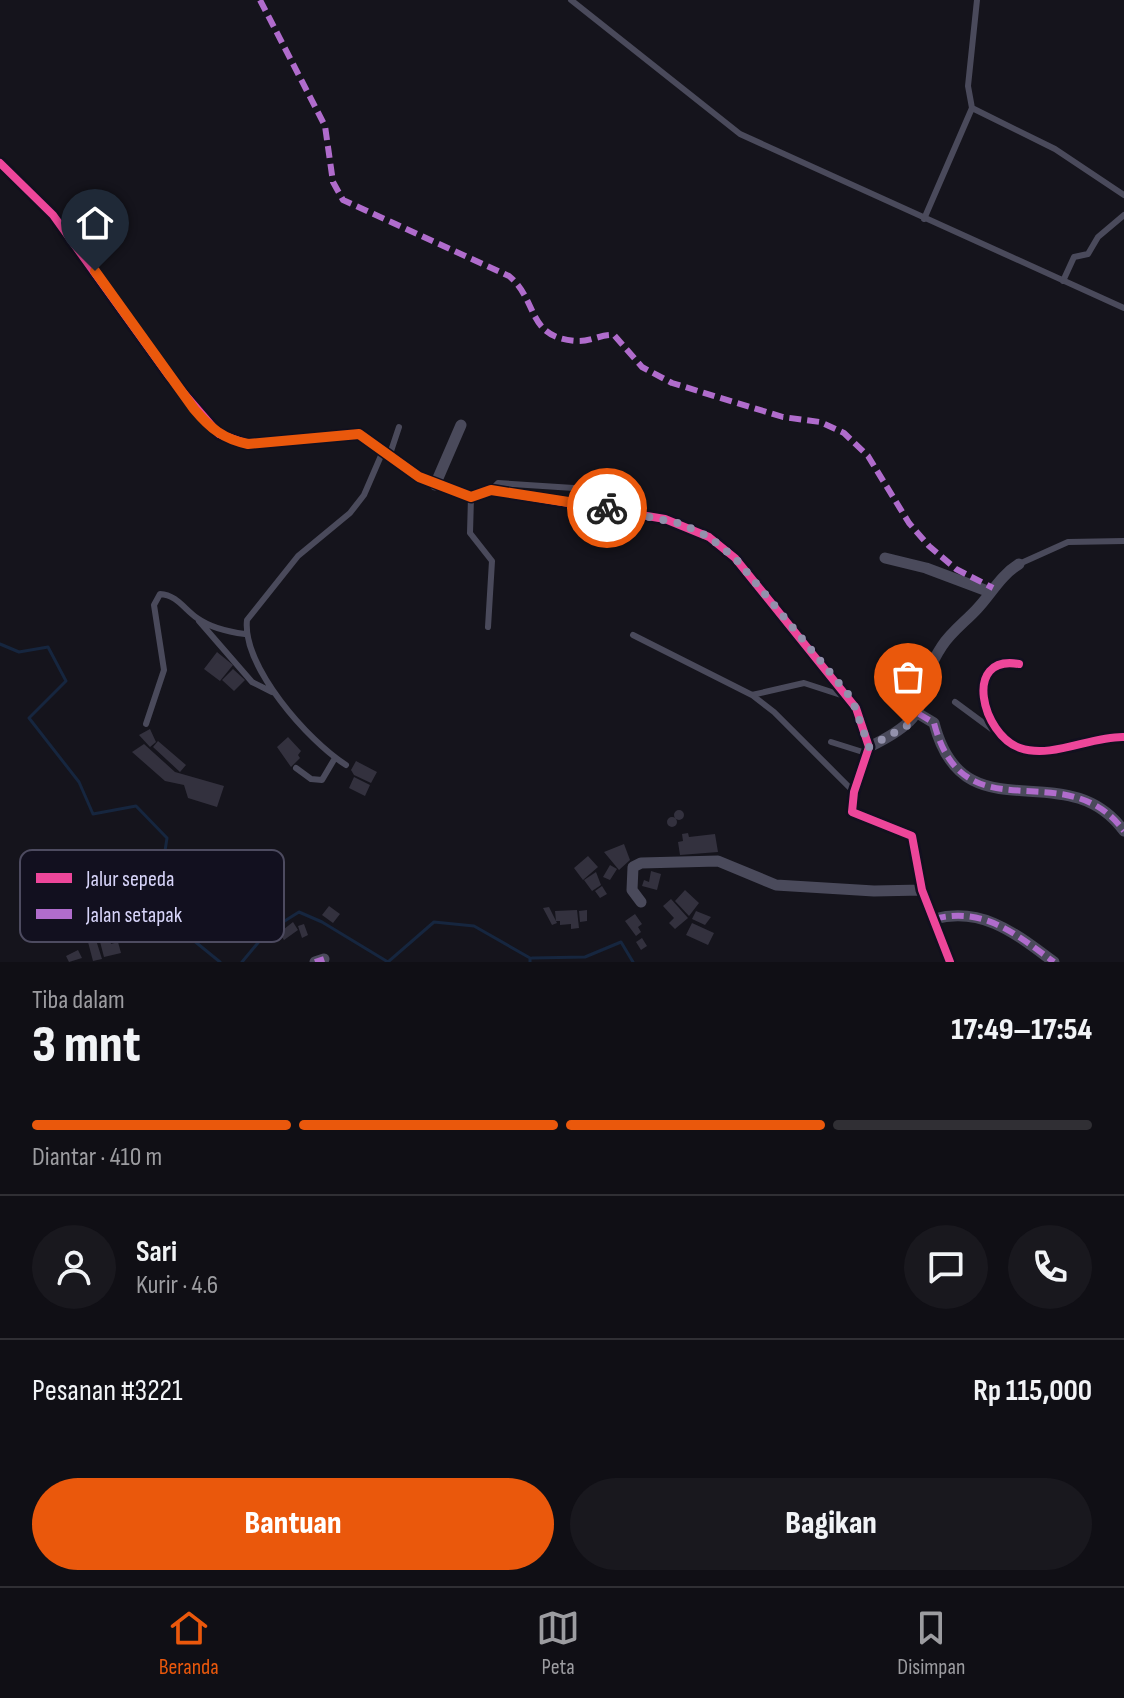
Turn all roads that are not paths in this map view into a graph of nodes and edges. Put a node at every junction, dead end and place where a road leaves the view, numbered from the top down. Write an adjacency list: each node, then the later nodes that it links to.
1 (571, 0): 7 (lane)
2 (977, 0): 3 (lane)
3 (972, 108): 5 (lane); 7 (lane)
4 (0, 163): 12 (street)
5 (1124, 195)
6 (1124, 215): 8 (lane)
7 (924, 219): 8 (lane)
8 (1063, 281): 9 (lane)
9 (1124, 308)
10 (461, 425): 13 (street)
11 (399, 427): 12 (lane)
12 (386, 454): 13 (street); 23 (lane)
13 (435, 485): 16 (street)
14 (589, 489): 15 (lane)
15 (491, 490): 16 (street); 28 (street)
16 (471, 497): 22 (lane)
17 (1124, 541): 19 (lane)
18 (885, 558): 20 (street)
19 (1019, 564): 20 (street)
20 (990, 592): 30 (street)
21 (197, 618): 23 (lane); 26 (lane); 31 (lane)
22 (488, 627)
23 (245, 634): 26 (lane)
24 (633, 635): 27 (lane)
25 (1019, 664): 32 (street)
26 (272, 692): 36 (lane)
27 (752, 695): 28 (lane); 39 (lane)
28 (852, 699): 35 (street)
29 (955, 702): 32 (lane)
30 (919, 714): 35 (street); 40 (street)
31 (146, 724)
32 (1001, 735): 33 (street)
33 (1124, 737)
34 (831, 742): 35 (lane)
35 (869, 750): 39 (street)
36 (335, 758): 37 (lane); 38 (lane)
37 (346, 765)
38 (296, 768)
39 (854, 792): 41 (street)
40 (1124, 831)
41 (922, 890): 42 (street); 43 (street)
42 (641, 902)
43 (934, 919): 44 (street); 45 (street)
44 (950, 962)
45 (1054, 962)

